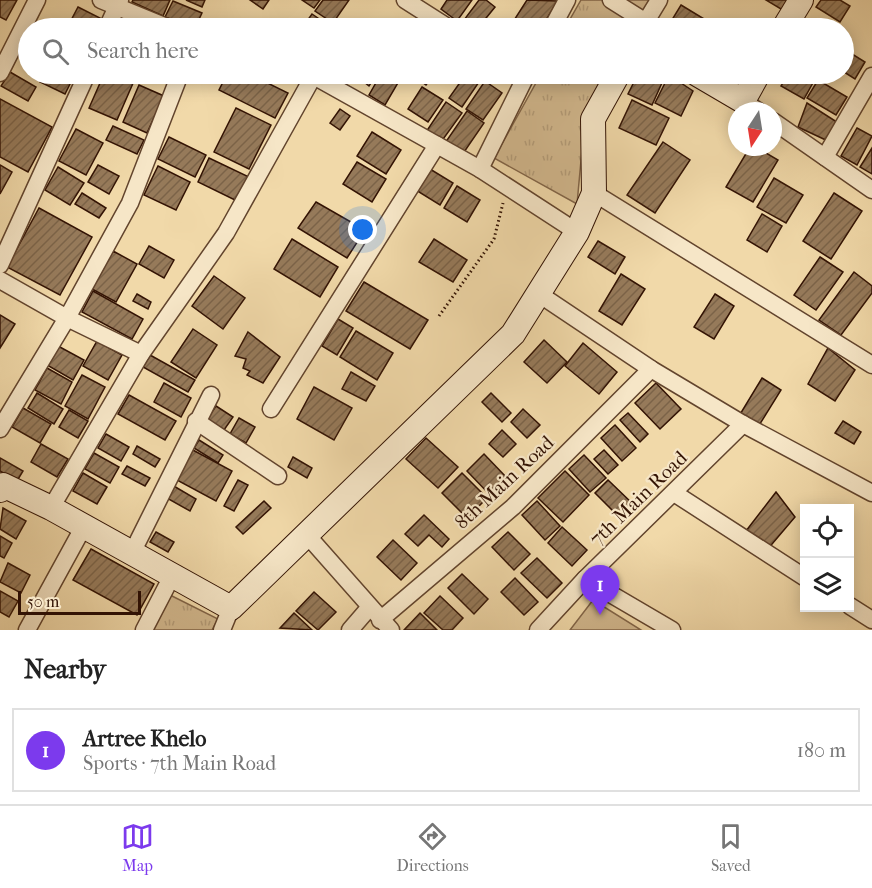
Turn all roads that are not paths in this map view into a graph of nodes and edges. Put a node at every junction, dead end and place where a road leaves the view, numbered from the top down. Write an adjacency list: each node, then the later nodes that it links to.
1 (37, 0): 9 (street)
2 (101, 0): 8 (street)
3 (405, 0): 12 (street)
4 (567, 0): 13 (street)
5 (611, 0): 14 (street)
6 (659, 0): 15 (street)
7 (801, 0): 16 (street)
8 (118, 4): 10 (street); 11 (street)
9 (28, 18)
10 (112, 18)
11 (148, 18)
12 (433, 18)
13 (557, 18)
14 (635, 18)
15 (648, 18)
16 (790, 18)
17 (18, 37): 18 (street)
18 (0, 73)
19 (872, 76): 32 (street)
20 (82, 84): 37 (street)
21 (176, 84): 40 (street)
22 (307, 84): 41 (street)
23 (330, 84): 31 (street)
24 (519, 84): 33 (street)
25 (612, 84): 35 (street)
26 (714, 84): 28 (street)
27 (756, 84): 29 (street)
28 (743, 102)
29 (751, 102)
30 (782, 127): 32 (street)
31 (437, 145): 33 (street); 45 (street)
32 (825, 157): 34 (street)
33 (480, 170): 36 (street)
34 (872, 190)
35 (594, 193): 36 (street); 42 (street)
36 (577, 232): 39 (street)
37 (0, 265)
38 (0, 280): 40 (street)
39 (539, 294): 43 (street); 55 (street)
40 (67, 318): 41 (street); 48 (street)
41 (141, 354): 53 (street)
42 (872, 365)
43 (651, 369): 47 (street); 62 (street, 8th Main Road)
44 (211, 395): 46 (street)
45 (271, 409)
46 (196, 421): 49 (street); 56 (street)
47 (743, 424): 51 (street, 7th Main Road); 52 (street)
48 (0, 429)
49 (278, 476)
50 (1, 486): 53 (street)
51 (674, 493): 57 (street); 59 (street, 7th Main Road)
52 (872, 493)
53 (51, 508): 54 (street)
54 (84, 526): 56 (street); 64 (street)
55 (307, 535): 60 (street); 62 (street)
56 (132, 553): 58 (street)
57 (800, 574)
58 (172, 576): 60 (street); 65 (street)
59 (585, 579): 68 (street, 7th Main Road); 69 (street)
60 (231, 608): 66 (street)
61 (854, 609): 63 (street)
62 (380, 619): 67 (street, 8th Main Road)
63 (872, 620)
64 (27, 630)
65 (144, 630)
66 (222, 630)
67 (350, 630)
68 (538, 630)
69 (672, 630)

